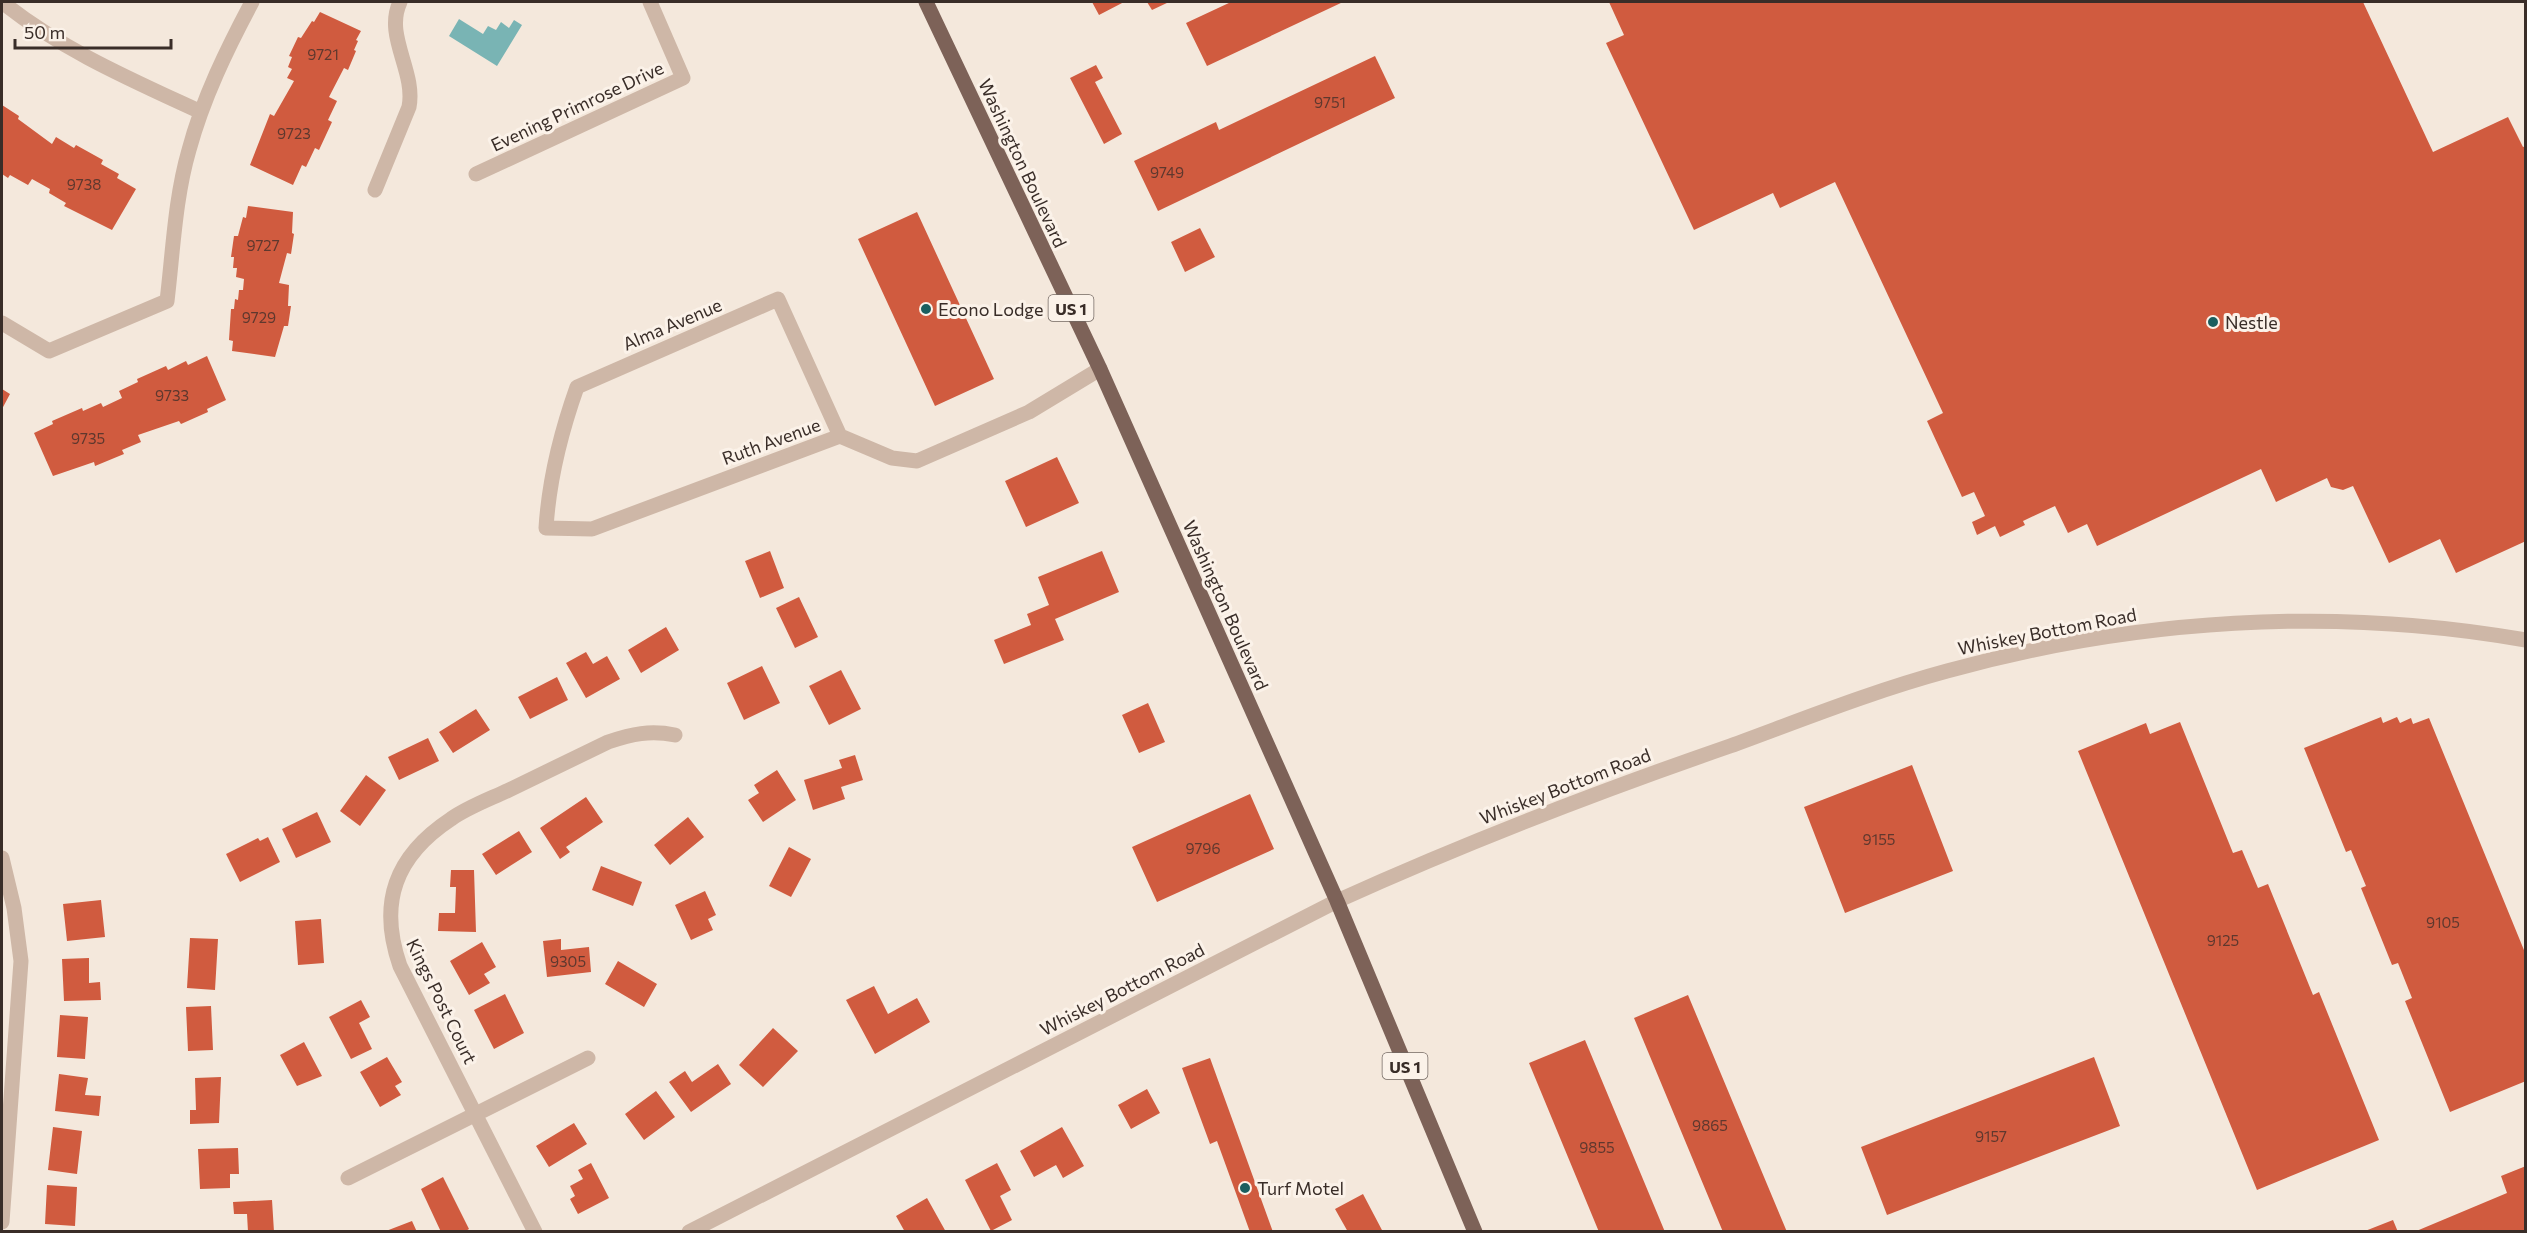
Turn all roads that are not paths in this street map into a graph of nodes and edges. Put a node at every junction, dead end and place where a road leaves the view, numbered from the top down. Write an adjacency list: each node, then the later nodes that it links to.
1 (2, 2): 6 (street)
2 (252, 2): 6 (street)
3 (400, 2): 8 (street)
4 (650, 2): 7 (street, Evening Primrose Drive)
5 (926, 2): 10 (main road, Washington Boulevard / US 1)
6 (201, 112): 9 (street)
7 (476, 174)
8 (375, 189)
9 (2, 322)
10 (1100, 369): 11 (street, Ruth Avenue); 16 (main road, Washington Boulevard / US 1)
11 (840, 436): 12 (street, Ruth Avenue); 12 (street, Alma Avenue)
12 (546, 528)
13 (2526, 640): 16 (street, Whiskey Bottom Road)
14 (675, 735): 18 (street, Kings Post Court)
15 (2, 858): 19 (street)
16 (1337, 901): 23 (street, Whiskey Bottom Road); 24 (main road, Washington Boulevard / US 1)
17 (588, 1058): 18 (street)
18 (476, 1113): 20 (street); 22 (street, Kings Post Court)
19 (6, 1121): 21 (street)
20 (348, 1178)
21 (2, 1222)
22 (535, 1232)
23 (688, 1232)
24 (1475, 1232)

